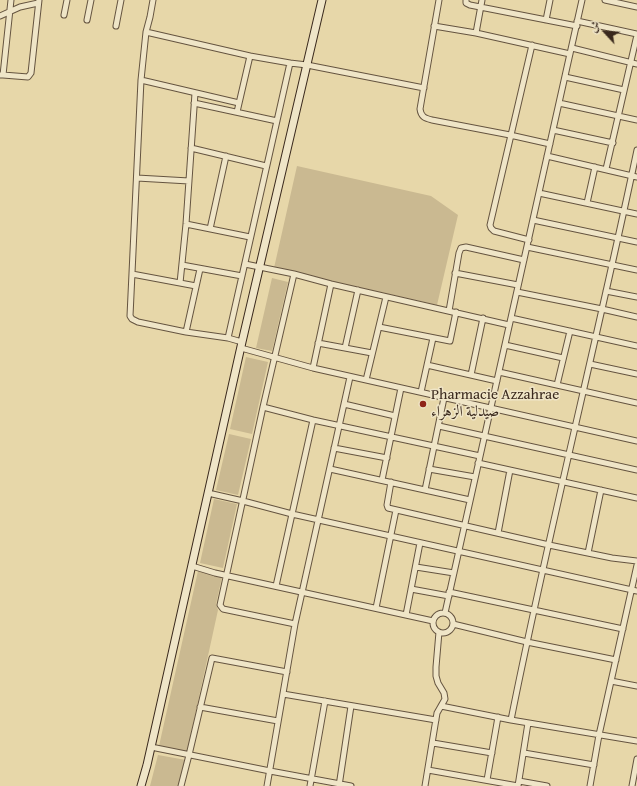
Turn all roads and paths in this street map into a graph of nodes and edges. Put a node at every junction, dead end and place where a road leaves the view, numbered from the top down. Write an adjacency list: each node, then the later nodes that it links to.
1 (11, 0): 16 (street)
2 (67, 0): 17 (street)
3 (91, 0): 19 (street)
4 (121, 0): 22 (street)
5 (153, 0): 24 (street)
6 (322, 0): 35 (main road)
7 (439, 0): 23 (street)
8 (466, 0): 14 (street)
9 (482, 0): 14 (street)
10 (550, 0): 20 (street)
11 (582, 0): 21 (street)
12 (605, 0): 15 (street)
13 (39, 2): 16 (street); 36 (street)
14 (481, 7): 20 (street); 25 (street)
15 (637, 7)
16 (10, 12): 18 (street); 28 (street)
17 (64, 15)
18 (0, 16)
19 (87, 20)
20 (546, 20): 21 (street)
21 (577, 23): 26 (street); 29 (street)
22 (116, 26)
23 (434, 26): 25 (street); 39 (street)
24 (146, 32): 31 (street); 38 (street)
25 (476, 33): 27 (street)
26 (637, 34): 32 (street)
27 (532, 45): 30 (street); 50 (street)
28 (3, 46): 36 (street)
29 (572, 48): 30 (street); 32 (street)
30 (570, 54): 37 (street)
31 (250, 56): 33 (street); 43 (street)
32 (631, 62): 34 (street); 40 (street)
33 (290, 63): 35 (street); 48 (street)
34 (637, 64)
35 (307, 65): 39 (street); 79 (main road)
36 (1, 75)
37 (565, 77): 40 (street); 44 (street)
38 (141, 80): 41 (street); 61 (street)
39 (424, 88): 50 (street)
40 (624, 90): 46 (street)
41 (195, 93): 42 (street); 43 (street)
42 (194, 103): 45 (street); 53 (street)
43 (239, 103): 45 (street)
44 (559, 103): 46 (street); 49 (street)
45 (237, 112): 48 (street)
46 (619, 115): 47 (street); 51 (street)
47 (637, 120)
48 (277, 121): 57 (street)
49 (553, 130): 51 (street); 52 (street)
50 (510, 135): 52 (street); 72 (street)
51 (612, 143): 59 (street)
52 (550, 144): 56 (street)
53 (191, 148): 55 (street); 62 (street)
54 (637, 150): 60 (street)
55 (226, 156): 57 (street); 69 (street)
56 (547, 156): 58 (street); 63 (street)
57 (266, 166): 70 (street)
58 (595, 167): 59 (street); 64 (street)
59 (606, 169): 60 (street)
60 (634, 176): 65 (street)
61 (137, 178): 62 (street); 83 (street)
62 (189, 182): 68 (street)
63 (539, 193): 64 (street); 67 (street)
64 (587, 203): 65 (street)
65 (624, 211): 66 (street); 71 (street)
66 (637, 214)
67 (533, 220): 71 (street); 72 (street)
68 (186, 224): 69 (street); 78 (street)
69 (210, 229): 70 (street)
70 (250, 237): 76 (street)
71 (618, 238): 73 (street); 77 (street)
72 (528, 240): 74 (street)
73 (637, 242)
74 (527, 247): 75 (street); 77 (street)
75 (524, 260): 82 (street); 89 (street)
76 (245, 264): 79 (street); 85 (street)
77 (612, 265): 81 (street); 91 (street)
78 (182, 266): 80 (street); 86 (street)
79 (260, 267): 84 (street); 109 (main road)
80 (200, 269): 85 (street); 88 (street)
81 (637, 270)
82 (455, 273): 89 (street); 96 (street)
83 (132, 274): 86 (street); 104 (street)
84 (294, 274): 87 (street); 114 (street)
85 (242, 276): 106 (street)
86 (180, 283): 88 (street)
87 (331, 284): 90 (street); 108 (street)
88 (196, 286): 104 (street)
89 (518, 286): 92 (street)
90 (358, 290): 93 (street); 112 (street)
91 (606, 291): 94 (street); 95 (street)
92 (517, 292): 95 (street); 99 (street)
93 (386, 297): 96 (street); 102 (street)
94 (637, 297)
95 (602, 309): 100 (street); 105 (street)
96 (448, 311): 97 (street)
97 (456, 312): 98 (street); 107 (street)
98 (483, 318): 101 (street); 121 (street)
99 (511, 318): 101 (street); 103 (street)
100 (637, 318)
101 (509, 325): 110 (street)
102 (379, 327): 107 (street); 113 (street)
103 (570, 331): 105 (street); 115 (street)
104 (186, 332): 106 (street)
105 (596, 337): 111 (street); 116 (street)
106 (228, 338): 109 (street)
107 (433, 338): 117 (street)
108 (318, 343): 112 (street); 118 (street)
109 (241, 345): 114 (street); 158 (main road)
110 (505, 345): 115 (street); 119 (street)
111 (637, 346)
112 (345, 348): 113 (street)
113 (372, 353): 123 (street)
114 (274, 357): 118 (street); 132 (street)
115 (563, 358): 125 (street)
116 (590, 364): 120 (street); 127 (street)
117 (427, 365): 121 (street); 128 (street)
118 (313, 368): 122 (street)
119 (499, 372): 124 (street); 125 (street)
120 (637, 374)
121 (471, 375): 124 (street)
122 (350, 377): 123 (street); 131 (street)
123 (366, 380): 126 (street)
124 (497, 381): 133 (street)
125 (557, 384): 127 (street)
126 (401, 388): 128 (street); 134 (street)
127 (584, 391): 130 (street); 138 (street)
128 (421, 392): 129 (street)
129 (444, 398): 133 (street); 137 (street)
130 (637, 403)
131 (344, 404): 134 (street); 136 (street)
132 (263, 407): 135 (street); 161 (street)
133 (491, 408): 138 (street); 140 (street)
134 (395, 416): 139 (street)
135 (313, 420): 136 (street); 163 (street)
136 (339, 425): 139 (street); 143 (street)
137 (439, 426): 140 (street); 142 (street)
138 (576, 427): 141 (street); 144 (street)
139 (391, 436): 142 (street); 146 (street)
140 (484, 436): 144 (street); 145 (street)
141 (637, 441)
142 (434, 446): 145 (street); 148 (street)
143 (334, 448): 146 (street); 149 (street)
144 (569, 455): 151 (street); 155 (street)
145 (480, 456): 147 (street)
146 (386, 458): 153 (street)
147 (478, 464): 150 (street); 152 (street)
148 (429, 468): 152 (street); 156 (street)
149 (330, 469): 153 (street); 164 (street)
150 (510, 470): 155 (street); 166 (street)
151 (637, 470)
152 (475, 477): 160 (street)
153 (382, 480): 154 (street)
154 (391, 482): 156 (street); 162 (street)
155 (563, 482): 157 (street); 169 (street)
156 (425, 490): 160 (street)
157 (600, 490): 159 (street); 171 (street)
158 (208, 493): 161 (street); 174 (main road)
159 (637, 498)
160 (470, 500): 165 (street)
161 (243, 501): 163 (street); 178 (street)
162 (396, 510): 165 (street); 167 (street)
163 (292, 514): 164 (street); 179 (street)
164 (318, 520): 167 (street); 182 (street)
165 (464, 526): 166 (street); 170 (street)
166 (498, 533): 169 (street)
167 (391, 536): 168 (street); 184 (street)
168 (420, 543): 170 (street); 175 (street)
169 (549, 545): 171 (street); 176 (street)
170 (459, 552): 176 (street); 177 (street)
171 (588, 553): 172 (street)
172 (637, 561)
173 (637, 565): 181 (street)
174 (192, 566): 178 (street); 211 (main road)
175 (416, 567): 177 (street); 180 (street)
176 (543, 570): 181 (street); 185 (street)
177 (454, 573): 183 (street)
178 (226, 575): 179 (street); 189 (street)
179 (276, 586): 182 (street)
180 (411, 589): 183 (street); 187 (street)
181 (634, 590): 191 (street)
182 (302, 591): 184 (street); 189 (street)
183 (449, 594): 185 (street); 186 (street)
184 (376, 608): 187 (street)
185 (534, 610): 191 (street); 193 (street)
186 (445, 613): 188 (street); 190 (street)
187 (406, 615): 188 (street)
188 (433, 621): 192 (street)
189 (295, 624): 195 (street)
190 (453, 624): 192 (street); 193 (street)
191 (623, 629): 194 (street)
192 (439, 632): 201 (street)
193 (527, 642): 194 (street); 205 (street)
194 (616, 660): 196 (street)
195 (287, 672): 198 (street); 202 (street)
196 (611, 681): 197 (street); 208 (street)
197 (637, 686)
198 (283, 694): 199 (street); 206 (street)
199 (325, 701): 200 (street); 220 (street)
200 (352, 706): 204 (street); 223 (street)
201 (441, 706): 203 (street); 204 (street)
202 (200, 707): 206 (street); 214 (street)
203 (498, 718): 205 (street); 212 (street)
204 (436, 720): 210 (street)
205 (511, 720): 207 (street)
206 (278, 721): 218 (street)
207 (528, 723): 208 (street); 213 (street)
208 (599, 735): 209 (street); 216 (street)
209 (637, 741)
210 (433, 743): 212 (street); 217 (street)
211 (151, 748): 214 (street); 224 (main road)
212 (492, 753): 221 (street)
213 (524, 753): 216 (street); 222 (street)
214 (189, 755): 218 (street); 225 (street)
215 (637, 759): 219 (street)
216 (594, 765): 231 (street)
217 (428, 770): 221 (street); 229 (street)
218 (270, 771): 220 (street); 226 (street)
219 (636, 772): 232 (street)
220 (312, 779): 223 (street); 227 (street)
221 (487, 780): 222 (street)
222 (518, 784): 230 (street)
223 (339, 785): 228 (street)
224 (141, 786)
225 (181, 786)
226 (267, 786)
227 (310, 786)
228 (351, 786)
229 (425, 786)
230 (547, 786)
231 (590, 786)
232 (632, 786)

